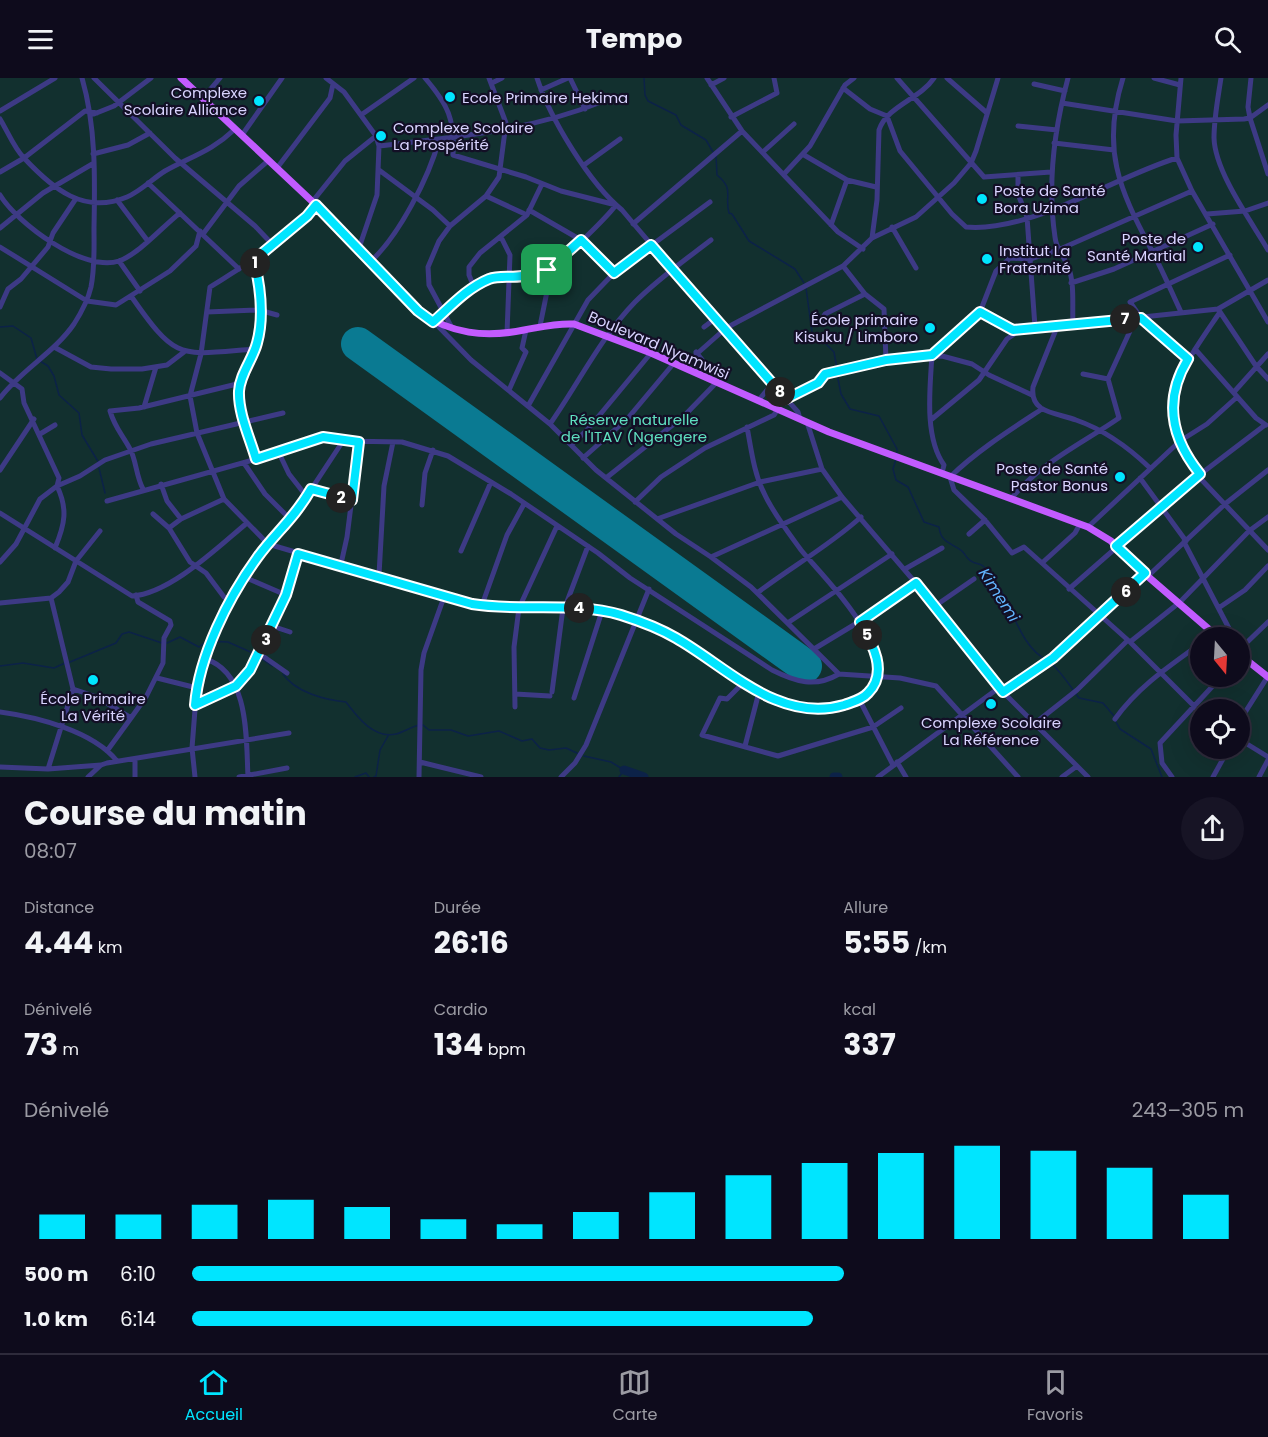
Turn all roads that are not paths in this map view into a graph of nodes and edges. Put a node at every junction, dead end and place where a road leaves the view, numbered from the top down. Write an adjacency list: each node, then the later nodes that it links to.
1 (55, 78): 44 (street)
2 (82, 78): 45 (street)
3 (94, 78): 39 (street)
4 (152, 78): 39 (street)
5 (181, 78): 37 (main road, Boulevard Nyamwisi)
6 (220, 78): 37 (street)
7 (282, 78): 63 (street)
8 (326, 78): 30 (street)
9 (414, 78): 48 (street)
10 (426, 78): 65 (street)
11 (502, 78): 29 (street)
12 (537, 78): 35 (street)
13 (569, 78): 35 (street); 43 (street)
14 (707, 78): 32 (street)
15 (724, 78): 32 (street)
16 (774, 78): 51 (street)
17 (840, 78): 34 (street)
18 (854, 78): 34 (street)
19 (897, 78): 38 (street)
20 (934, 78): 38 (street)
21 (947, 78): 46 (street)
22 (998, 78): 46 (street)
23 (1068, 78): 36 (street)
24 (1123, 78): 47 (street)
25 (1154, 78): 33 (street)
26 (1181, 78): 33 (street)
27 (1221, 78): 54 (street)
28 (1251, 78): 52 (street)
29 (490, 81): 58 (street)
30 (333, 84): 48 (street); 82 (street)
31 (1034, 84): 36 (street)
32 (711, 85): 51 (street)
33 (1179, 85): 55 (street)
34 (844, 86): 49 (street); 73 (street)
35 (541, 90): 50 (street)
36 (1065, 91): 41 (street)
37 (203, 98): 59 (main road, Boulevard Nyamwisi)
38 (913, 98): 49 (street); 80 (street)
39 (119, 102): 45 (street); 62 (street)
40 (601, 102): 43 (street)
41 (1062, 103): 47 (street); 60 (street)
42 (1268, 105): 52 (street)
43 (585, 109): 50 (street)
44 (0, 111)
45 (90, 113): 72 (street); 75 (street)
46 (987, 113): 80 (street)
47 (1116, 113): 55 (street); 70 (street)
48 (361, 115): 64 (street)
49 (887, 116): 95 (street); 100 (street)
50 (554, 117): 58 (street); 81 (street)
51 (731, 117): 61 (street)
52 (1250, 118): 54 (street); 74 (street)
53 (0, 119): 75 (street)
54 (1215, 120): 55 (street); 110 (street)
55 (1177, 121): 76 (street)
56 (794, 124): 71 (street)
57 (1018, 126): 60 (street)
58 (504, 128): 65 (street); 84 (street)
59 (235, 129): 63 (main road, Boulevard Nyamwisi); 79 (street)
60 (1057, 130): 68 (street)
61 (742, 131): 71 (street); 117 (street)
62 (150, 133): 72 (street); 79 (street)
63 (242, 135): 77 (main road, Boulevard Nyamwisi)
64 (376, 136): 69 (street); 107 (street)
65 (453, 139): 67 (street); 84 (street)
66 (620, 139): 81 (street)
67 (439, 140): 69 (street); 98 (street)
68 (1054, 142): 70 (street); 86 (street)
69 (380, 146): 83 (street)
70 (1114, 150): 92 (street)
71 (764, 152): 87 (street)
72 (93, 154): 78 (street)
73 (804, 155): 87 (street); 90 (street)
74 (1265, 155): 88 (street)
75 (24, 158): 85 (street); 94 (street)
76 (1178, 158): 92 (street); 96 (street)
77 (269, 160): 82 (main road, Boulevard Nyamwisi); 103 (street)
78 (94, 163): 94 (street); 106 (street)
79 (182, 163): 91 (street); 103 (street)
80 (971, 163): 89 (street); 100 (street)
81 (584, 165): 108 (street)
82 (278, 168): 107 (main road, Boulevard Nyamwisi)
83 (380, 170): 98 (street); 136 (street)
84 (501, 170): 93 (street); 99 (street)
85 (0, 172)
86 (1050, 172): 89 (street); 109 (street)
87 (784, 174): 119 (street)
88 (1268, 174)
89 (1018, 175): 115 (street)
90 (847, 180): 95 (street); 119 (street)
91 (148, 183): 102 (street); 111 (street)
92 (1119, 183): 109 (street); 116 (street)
93 (542, 184): 108 (street); 112 (street)
94 (57, 185): 101 (street); 113 (street)
95 (876, 187): 125 (street)
96 (1192, 191): 114 (street); 116 (street)
97 (0, 195): 113 (street)
98 (414, 196): 120 (street); 143 (street)
99 (486, 196): 112 (street); 120 (street)
100 (938, 196): 115 (street); 121 (street)
101 (75, 200): 106 (street); 126 (street)
102 (117, 200): 106 (street); 127 (street)
103 (226, 201): 123 (street); 130 (street)
104 (710, 202): 131 (street)
105 (1268, 203): 110 (street)
106 (94, 204): 142 (street)
107 (314, 204): 130 (street); 136 (main road, Boulevard Nyamwisi)
108 (616, 205): 117 (street); 128 (street)
109 (1053, 209): 115 (street); 134 (street)
110 (1245, 211): 114 (street); 135 (street)
111 (180, 213): 123 (street); 127 (street)
112 (528, 213): 124 (street); 128 (street)
113 (17, 214): 122 (street); 126 (street)
114 (1207, 214): 118 (street)
115 (1027, 217): 140 (street)
116 (1133, 218): 134 (street); 137 (street)
117 (633, 224): 131 (street)
118 (1213, 224): 137 (street); 138 (street)
119 (831, 225): 133 (street)
120 (450, 226): 165 (street)
121 (892, 227): 125 (street); 147 (street)
122 (0, 228)
123 (202, 232): 148 (street); 157 (street)
124 (501, 237): 151 (street); 155 (street)
125 (872, 238): 133 (street)
126 (50, 240): 142 (street); 145 (street)
127 (147, 240): 141 (street)
128 (581, 240): 146 (street); 150 (street)
129 (711, 240): 149 (street)
130 (273, 245): 139 (street)
131 (651, 245): 149 (street); 150 (street)
132 (0, 247): 145 (street)
133 (863, 249): 144 (street)
134 (1058, 250): 140 (street); 153 (street)
135 (1268, 250)
136 (358, 251): 143 (main road, Boulevard Nyamwisi)
137 (1152, 251): 153 (street); 154 (street)
138 (1230, 255): 154 (street); 156 (street)
139 (254, 260): 148 (street); 162 (street)
140 (1030, 260): 166 (street); 178 (street)
141 (119, 261): 142 (street); 157 (street)
142 (96, 262): 160 (street)
143 (370, 262): 172 (main road, Boulevard Nyamwisi)
144 (843, 266): 158 (street); 181 (street)
145 (31, 267): 160 (street); 161 (street)
146 (552, 267): 151 (street); 176 (street)
147 (916, 268)
148 (239, 269): 164 (street)
149 (672, 269): 169 (street); 185 (street)
150 (614, 273): 174 (street)
151 (508, 277): 155 (street); 184 (street)
152 (1268, 280): 156 (street)
153 (1071, 283): 175 (street)
154 (1168, 286): 167 (street); 170 (street)
155 (474, 287): 165 (street)
156 (1249, 289): 163 (street); 173 (street)
157 (140, 291): 159 (street)
158 (866, 294): 171 (street); 196 (street)
159 (131, 296): 160 (street); 189 (street)
160 (87, 301): 186 (street)
161 (0, 307)
162 (259, 310): 164 (street); 168 (street); 187 (street)
163 (1219, 310): 167 (street); 188 (street); 199 (street)
164 (207, 312): 192 (street)
165 (443, 312): 172 (street); 180 (street)
166 (980, 312): 183 (street); 194 (street)
167 (1181, 312): 170 (street)
168 (277, 315)
169 (716, 318): 177 (street); 181 (street)
170 (1138, 318): 175 (street); 195 (street); 206 (street)
171 (821, 321)
172 (433, 322): 180 (main road, Boulevard Nyamwisi); 211 (street)
173 (1268, 322)
174 (574, 324): 176 (main road, Boulevard Nyamwisi); 185 (main road, Boulevard Nyamwisi); 218 (street)
175 (1072, 325): 179 (street)
176 (540, 326): 182 (main road, Boulevard Nyamwisi)
177 (704, 327)
178 (1035, 327): 179 (street); 183 (street)
179 (1057, 327): 212 (street)
180 (452, 328): 184 (main road, Boulevard Nyamwisi)
181 (726, 328): 190 (street); 210 (street)
182 (526, 330): 184 (main road, Boulevard Nyamwisi); 211 (street)
183 (1020, 330): 202 (street)
184 (507, 333)
185 (607, 337): 191 (main road, Boulevard Nyamwisi); 227 (street)
186 (54, 347): 198 (street); 207 (street)
187 (255, 349): 192 (street); 208 (street)
188 (1195, 349): 195 (street); 213 (street)
189 (184, 352): 192 (street); 198 (street)
190 (696, 352): 200 (street); 203 (street)
191 (651, 353): 197 (main road, Boulevard Nyamwisi); 238 (street)
192 (201, 354): 214 (street)
193 (1268, 354): 199 (street)
194 (932, 355): 196 (street); 202 (street); 224 (street)
195 (1188, 359): 235 (street)
196 (886, 360): 216 (street)
197 (674, 363): 200 (main road, Boulevard Nyamwisi); 242 (street)
198 (156, 366): 219 (street)
199 (1256, 366): 205 (street); 213 (street)
200 (682, 367): 203 (main road, Boulevard Nyamwisi)
201 (0, 373): 207 (street)
202 (986, 373): 212 (street); 224 (street)
203 (697, 374): 209 (main road, Boulevard Nyamwisi)
204 (1083, 374): 206 (street)
205 (1268, 379)
206 (1108, 380): 231 (street)
207 (14, 381): 215 (street); 223 (street)
208 (241, 383): 214 (street); 226 (street)
209 (716, 383): 217 (main road, Boulevard Nyamwisi); 253 (street)
210 (772, 384): 216 (street); 217 (street)
211 (509, 390): 218 (street)
212 (1032, 395): 221 (street)
213 (1236, 395): 229 (street); 235 (street)
214 (190, 396): 219 (street); 233 (street)
215 (0, 398)
216 (786, 399): 225 (street)
217 (758, 401): 220 (main road, Boulevard Nyamwisi)
218 (528, 405): 227 (street)
219 (144, 407): 239 (street)
220 (778, 409): 225 (main road, Boulevard Nyamwisi); 230 (street)
221 (1042, 409): 231 (street); 252 (street)
222 (283, 413): 226 (street)
223 (33, 418): 232 (street); 247 (street)
224 (932, 419): 250 (street)
225 (803, 421): 246 (street); 250 (main road, Boulevard Nyamwisi)
226 (245, 422): 233 (street); 243 (street)
227 (550, 424): 238 (street)
228 (55, 425): 232 (street)
229 (1267, 425): 251 (street)
230 (747, 427): 256 (street); 267 (street)
231 (1100, 431): 245 (street); 264 (street)
232 (40, 434): 258 (street)
233 (197, 434): 239 (street); 249 (street)
234 (342, 441): 236 (street); 241 (street); 260 (street)
235 (1180, 441): 245 (street); 251 (street)
236 (359, 442): 237 (street); 265 (street)
237 (393, 442): 240 (street); 308 (street)
238 (571, 445): 242 (street)
239 (131, 450): 258 (street); 259 (street)
240 (433, 450): 255 (street); 270 (street)
241 (279, 453): 243 (street); 261 (street)
242 (583, 458): 253 (street)
243 (256, 459): 244 (street)
244 (244, 463): 249 (street); 278 (street)
245 (1150, 468): 254 (street)
246 (822, 469): 256 (street); 262 (street)
247 (0, 470)
248 (1268, 470): 269 (street)
249 (213, 471): 257 (street); 263 (street)
250 (942, 473): 252 (main road, Boulevard Nyamwisi)
251 (1199, 475): 269 (street); 271 (street)
252 (950, 477): 264 (main road, Boulevard Nyamwisi); 279 (street)
253 (606, 478): 267 (street)
254 (1140, 478): 271 (street); 282 (street)
255 (491, 482): 268 (street); 296 (street)
256 (760, 482): 277 (street); 281 (street)
257 (161, 484): 259 (street); 276 (street)
258 (57, 486): 285 (street); 293 (street)
259 (143, 489): 266 (street)
260 (311, 489): 261 (street); 265 (street)
261 (307, 497): 278 (street)
262 (842, 497): 274 (street); 281 (street)
263 (224, 499): 276 (street); 280 (street)
264 (1011, 499): 282 (main road, Boulevard Nyamwisi)
265 (352, 500): 304 (street)
266 (107, 501)
267 (635, 502): 277 (street)
268 (524, 504): 283 (street); 325 (street)
269 (1225, 504): 287 (street); 289 (street)
270 (422, 505)
271 (1161, 508): 289 (street); 292 (street)
272 (0, 513): 285 (street)
273 (153, 514): 284 (street)
274 (861, 517): 298 (street); 299 (street)
275 (1268, 517): 287 (street)
276 (181, 519): 284 (street)
277 (657, 519): 300 (street)
278 (291, 520): 290 (street)
279 (985, 520): 288 (street); 303 (street)
280 (247, 523): 290 (street); 305 (street)
281 (783, 525): 299 (street); 300 (street)
282 (1084, 525): 292 (main road, Boulevard Nyamwisi); 303 (street)
283 (557, 526): 291 (street); 329 (street)
284 (169, 528): 305 (street)
285 (25, 529): 293 (street); 302 (street)
286 (100, 531): 301 (street)
287 (1248, 531): 295 (street); 312 (street)
288 (969, 534)
289 (1185, 542): 309 (street); 312 (street)
290 (268, 544): 297 (street); 310 (street)
291 (588, 546): 316 (street); 327 (street)
292 (1116, 546): 309 (main road, Boulevard Nyamwisi); 315 (street)
293 (55, 548): 301 (street)
294 (942, 548): 307 (street)
295 (1268, 550)
296 (461, 551)
297 (298, 554): 304 (street); 318 (street)
298 (892, 554): 307 (street); 314 (street)
299 (807, 556): 314 (street); 317 (street)
300 (711, 557): 317 (street)
301 (76, 561): 319 (street); 321 (street)
302 (0, 562)
303 (1042, 563): 315 (street)
304 (340, 564): 308 (street)
305 (195, 565): 319 (street); 322 (street)
306 (1268, 566): 328 (street)
307 (904, 569): 313 (street)
308 (379, 575): 320 (street)
309 (1147, 575): 323 (main road, Boulevard Nyamwisi); 331 (street)
310 (244, 578): 318 (street); 322 (street)
311 (974, 579): 326 (street)
312 (1203, 580): 323 (street); 328 (street)
313 (916, 583): 326 (street); 334 (street)
314 (837, 589): 333 (street); 334 (street)
315 (1069, 589): 331 (street)
316 (649, 590): 332 (street); 349 (street)
317 (757, 593): 333 (street)
318 (286, 595): 336 (street)
319 (136, 596): 351 (street)
320 (444, 597): 325 (street); 387 (street)
321 (51, 598): 324 (street); 357 (street)
322 (231, 601): 345 (street)
323 (1179, 602): 337 (main road, Boulevard Nyamwisi); 340 (street)
324 (0, 603)
325 (482, 605): 329 (street)
326 (935, 606): 358 (street)
327 (564, 607): 329 (street); 330 (street); 360 (street)
328 (1220, 607): 338 (street)
329 (519, 608): 360 (street)
330 (602, 611): 332 (street); 361 (street)
331 (1101, 616): 340 (street); 358 (street)
332 (636, 620): 353 (street); 401 (street)
333 (789, 622): 342 (street)
334 (860, 622): 342 (street); 352 (street)
335 (1268, 622): 341 (street)
336 (272, 626): 339 (street); 344 (street)
337 (1205, 627)
338 (1229, 627)
339 (290, 632)
340 (1128, 641): 348 (street); 374 (street)
341 (1250, 642)
342 (814, 649): 349 (street)
343 (1190, 651): 348 (street)
344 (256, 654): 347 (street); 354 (street)
345 (205, 659): 354 (street); 356 (street)
346 (1250, 662): 350 (main road)
347 (287, 673)
348 (1159, 673): 365 (street); 373 (street)
349 (839, 674): 352 (street)
350 (1268, 677): 366 (street)
351 (157, 678): 356 (street); 372 (street)
352 (878, 678): 362 (street); 371 (street)
353 (744, 682): 359 (street); 379 (street)
354 (236, 686): 364 (street); 378 (street)
355 (1211, 687): 363 (street)
356 (197, 688): 364 (street)
357 (74, 689): 372 (street); 375 (street)
358 (1001, 689): 371 (street); 374 (street)
359 (759, 692): 362 (street); 379 (street)
360 (515, 694): 367 (street)
361 (574, 698)
362 (859, 699): 376 (street)
363 (1200, 699)
364 (195, 705): 381 (street)
365 (1190, 705)
366 (1250, 705)
367 (515, 707)
368 (901, 708): 376 (street)
369 (1190, 709): 407 (street)
370 (0, 712): 375 (street)
371 (962, 714): 388 (street); 404 (street)
372 (131, 717): 382 (street)
373 (1115, 719)
374 (1034, 724): 390 (street)
375 (61, 726): 382 (street); 393 (street)
376 (873, 727): 379 (street); 388 (street)
377 (289, 733): 378 (street)
378 (246, 739): 381 (street); 394 (street)
379 (746, 746)
380 (1250, 746): 383 (street)
381 (192, 748): 384 (street); 397 (street)
382 (107, 752): 386 (street)
383 (1268, 758): 409 (street)
384 (135, 759): 386 (street); 396 (street)
385 (1223, 759): 408 (street)
386 (117, 761): 389 (street)
387 (420, 762): 399 (street); 400 (street)
388 (895, 763): 402 (street); 403 (street)
389 (101, 765): 393 (street); 395 (street)
390 (1077, 766): 405 (street); 406 (street)
391 (0, 767): 393 (street)
392 (287, 768): 394 (street)
393 (48, 769)
394 (248, 776): 398 (street)
395 (88, 777)
396 (135, 777)
397 (195, 777)
398 (239, 777)
399 (419, 777)
400 (481, 777)
401 (561, 777)
402 (878, 777)
403 (906, 777)
404 (1018, 777)
405 (1062, 777)
406 (1088, 777)
407 (1172, 777)
408 (1213, 777)
409 (1259, 777)

